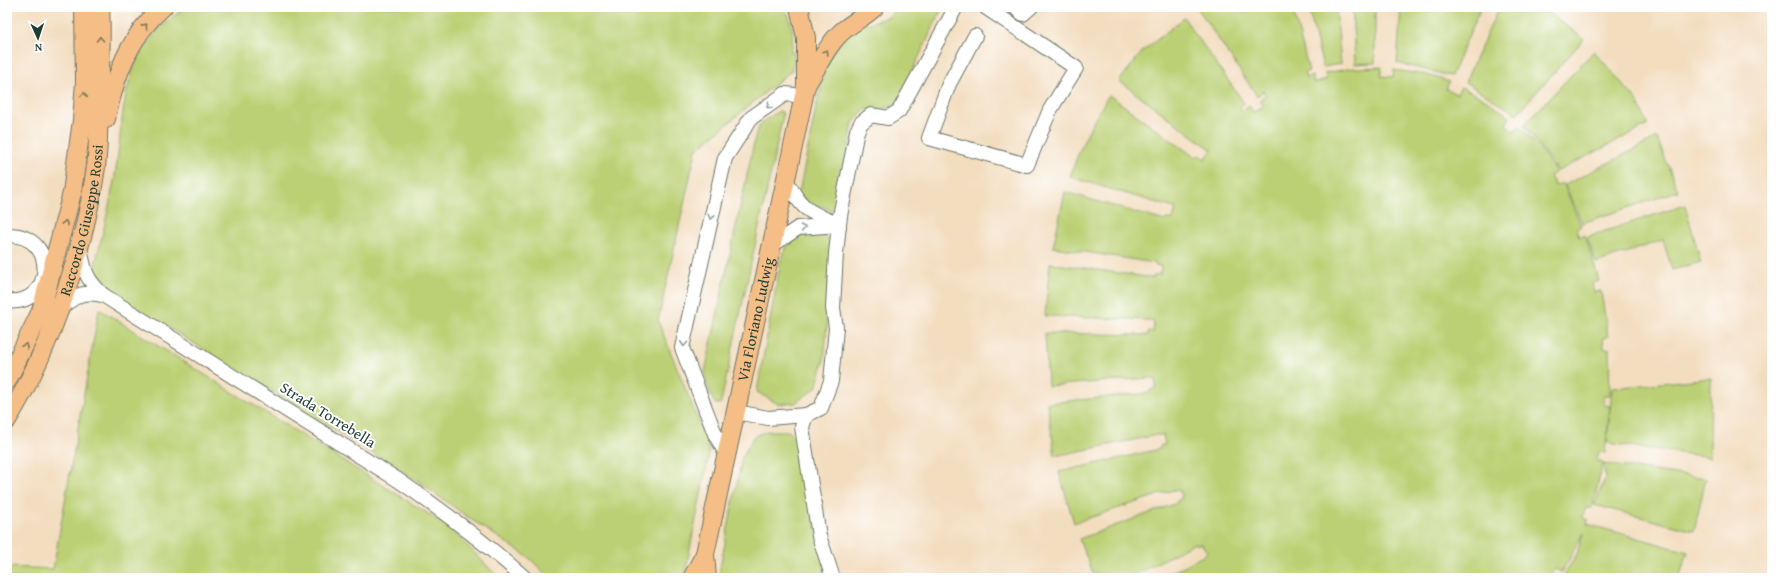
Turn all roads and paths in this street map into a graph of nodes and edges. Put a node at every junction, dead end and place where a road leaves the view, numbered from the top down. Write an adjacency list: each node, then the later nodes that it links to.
1 (84, 7): 18 (main road, one-way to 1)
2 (100, 7): 12 (main road, Raccordo Giuseppe Rossi, one-way to 2)
3 (163, 7): 12 (main road, one-way to 3)
4 (800, 7): 11 (main road)
5 (875, 7): 11 (main road, one-way to 5)
6 (956, 7): 14 (street)
7 (985, 7): 10 (street)
8 (1015, 7): 9 (street)
9 (1031, 7)
10 (975, 36)
11 (805, 91): 13 (main road, Via Floriano Ludwig); 27 (street, one-way to 27)
12 (96, 167): 16 (main road, Raccordo Giuseppe Rossi)
13 (786, 180): 14 (street); 17 (main road, Via Floriano Ludwig)
14 (839, 225): 17 (street, one-way to 14); 25 (street)
15 (7, 235): 19 (street)
16 (80, 245): 20 (street); 22 (main road, Raccordo Giuseppe Rossi)
17 (771, 246): 24 (main road, Via Floriano Ludwig)
18 (57, 254): 19 (main road); 22 (main road)
19 (44, 277): 21 (street); 22 (main road)
20 (103, 295): 22 (street); 29 (street, Strada Torrebella)
21 (7, 301)
22 (50, 310): 23 (main road, one-way to 22); 26 (main road, Raccordo Giuseppe Rossi)
23 (7, 381)
24 (736, 412): 25 (street); 27 (main road, Via Floriano Ludwig)
25 (806, 415): 32 (street)
26 (7, 420)
27 (727, 455): 28 (main road, Via Floriano Ludwig)
28 (706, 554): 30 (main road); 31 (main road)
29 (525, 578)
30 (692, 578)
31 (707, 578)
32 (833, 578)

